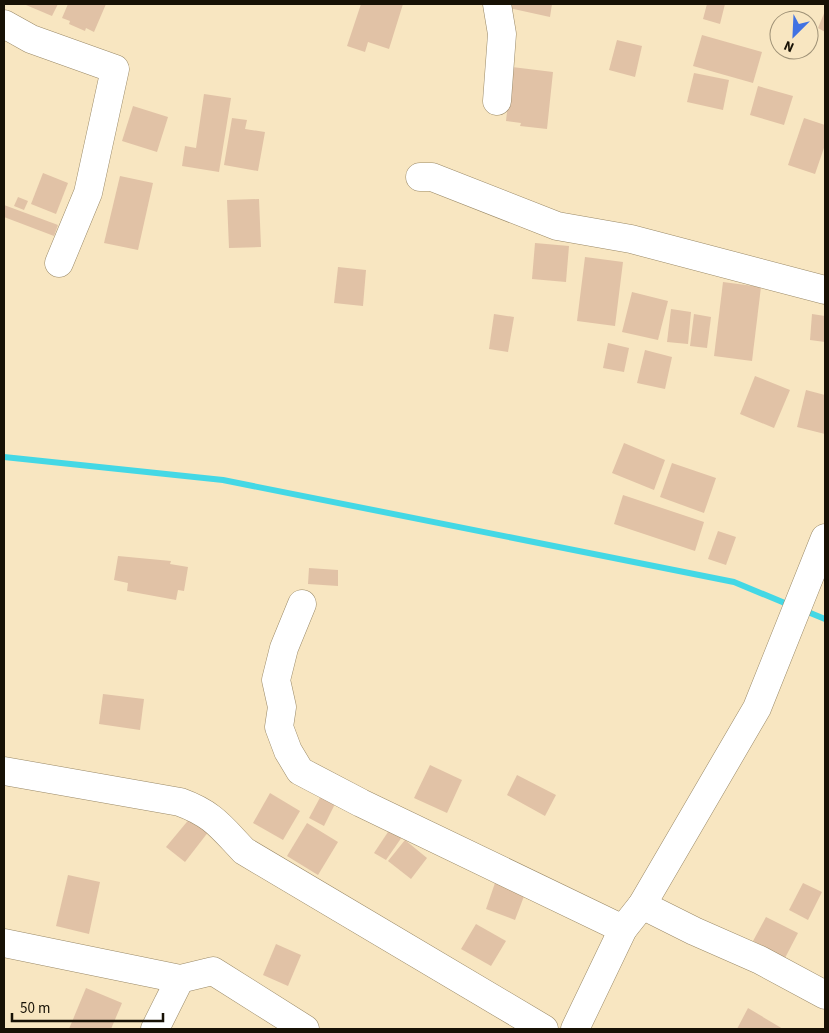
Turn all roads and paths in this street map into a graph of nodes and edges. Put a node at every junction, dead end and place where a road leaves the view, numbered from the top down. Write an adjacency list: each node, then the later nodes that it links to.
1 (497, 4): 3 (street)
2 (4, 24): 5 (street)
3 (497, 101)
4 (420, 177): 6 (street)
5 (59, 262)
6 (825, 290)
7 (825, 538): 10 (street)
8 (302, 604): 11 (street)
9 (4, 771): 17 (street)
10 (642, 905): 11 (street); 14 (street)
11 (623, 929): 18 (street)
12 (4, 943): 13 (street)
13 (180, 979): 15 (street); 16 (street)
14 (825, 996)
15 (154, 1029)
16 (305, 1029)
17 (544, 1029)
18 (574, 1029)

